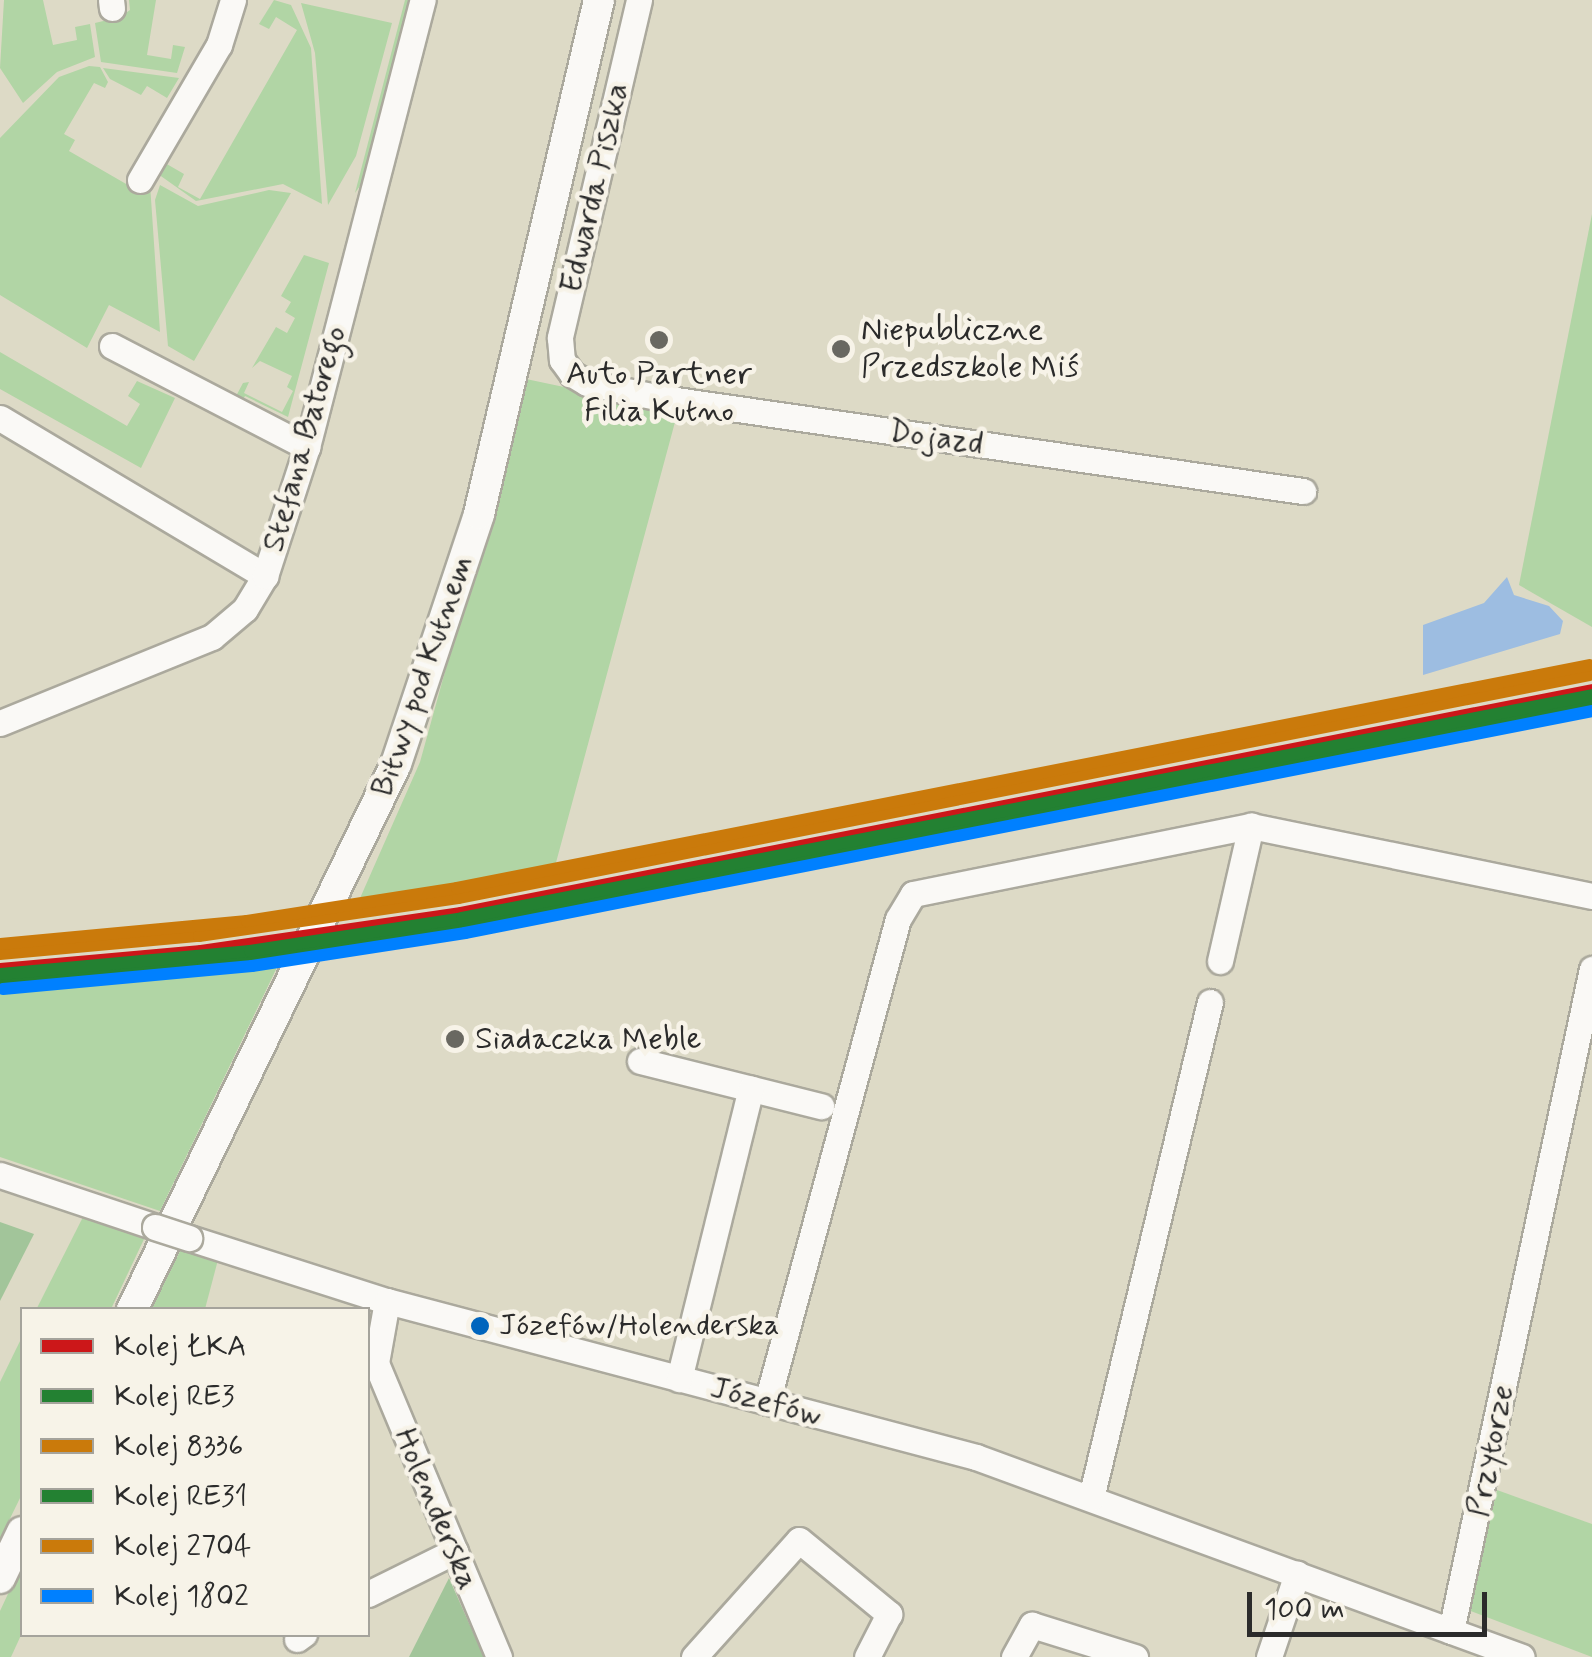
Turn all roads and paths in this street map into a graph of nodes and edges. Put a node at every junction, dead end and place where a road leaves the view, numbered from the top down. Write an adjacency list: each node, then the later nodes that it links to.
1 (233, 0): 5 (street)
2 (423, 0): 9 (street, Stefana Batorego)
3 (599, 0): 23 (main road, Bitwy pod Kutnem)
4 (639, 0): 7 (street, Edwarda Piszka)
5 (140, 180)
6 (112, 346): 9 (street)
7 (572, 374): 10 (street, Dojazd)
8 (0, 418): 11 (street)
9 (307, 447): 11 (street, Stefana Batorego)
10 (1303, 491)
11 (265, 576): 12 (street, Stefana Batorego)
12 (0, 723)
13 (1251, 826): 14 (street); 15 (street); 25 (street)
14 (1592, 896)
15 (1220, 961)
16 (1592, 968): 32 (street, Przytorze)
17 (1210, 1002): 26 (street)
18 (640, 1061): 19 (street)
19 (751, 1090): 20 (street); 24 (street)
20 (821, 1106)
21 (0, 1175): 22 (street, Józefów, bridge)
22 (387, 1301): 24 (street, Józefów); 28 (street, Holenderska)
23 (133, 1307)
24 (679, 1379): 25 (street, Józefów)
25 (767, 1402): 26 (street, Józefów)
26 (1091, 1498): 29 (street, Józefów)
27 (20, 1536): 30 (main road)
28 (454, 1550): 31 (street); 33 (street, Holenderska)
29 (1297, 1574): 32 (street, Józefów); 38 (street)
30 (0, 1578)
31 (370, 1593)
32 (1451, 1632): 39 (street, Józefów)
33 (500, 1657)
34 (694, 1657): 35 (street)
35 (867, 1657)
36 (1014, 1657): 37 (street)
37 (1135, 1657)
38 (1269, 1657)
39 (1522, 1657)

